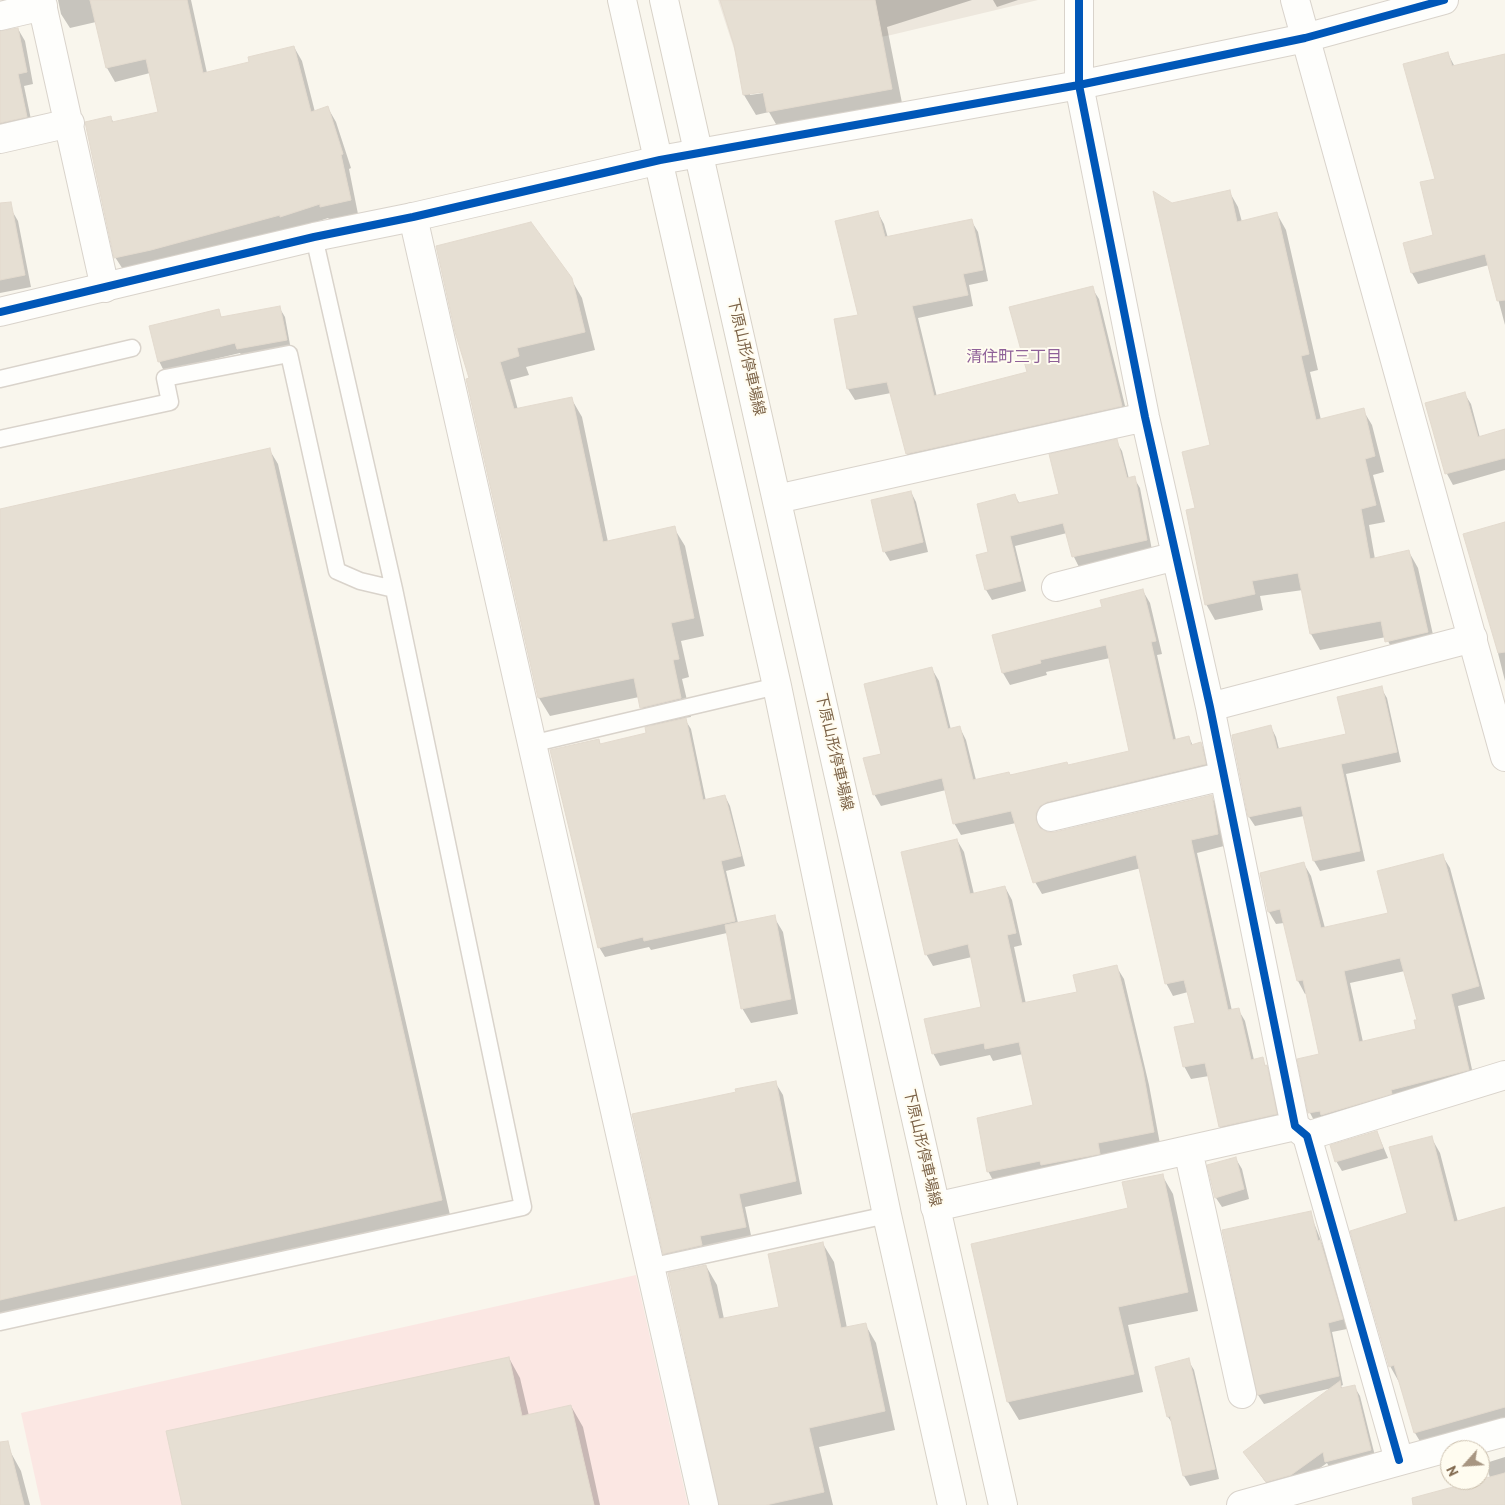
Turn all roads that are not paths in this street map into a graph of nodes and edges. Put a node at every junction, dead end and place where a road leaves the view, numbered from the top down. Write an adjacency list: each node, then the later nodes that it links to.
1 (622, 0): 13 (street)
2 (664, 0): 12 (street, 下原山形停車場線)
3 (1079, 0): 9 (street)
4 (1295, 0): 8 (street)
5 (1444, 0): 8 (street)
6 (42, 3): 7 (street); 10 (street)
7 (0, 16)
8 (1305, 38): 9 (street); 26 (street)
9 (1079, 85): 12 (street); 20 (street)
10 (70, 123): 11 (street); 16 (street)
11 (0, 139)
12 (700, 153): 13 (street); 22 (street, 下原山形停車場線)
13 (660, 160): 14 (street); 27 (street)
14 (413, 217): 15 (street); 29 (street)
15 (314, 236): 16 (street); 25 (lane)
16 (105, 288): 17 (street)
17 (0, 312)
18 (132, 348): 19 (lane)
19 (0, 379)
20 (1145, 417): 22 (street); 23 (street)
21 (0, 439): 25 (lane)
22 (777, 499): 36 (street, 下原山形停車場線)
23 (1176, 556): 24 (street); 28 (street)
24 (1056, 588)
25 (394, 589): 39 (lane)
26 (1473, 638): 28 (street); 30 (street)
27 (777, 686): 29 (lane); 37 (street)
28 (1210, 707): 31 (street)
29 (531, 744): 38 (street)
30 (1505, 757)
31 (1224, 776): 32 (street); 34 (street)
32 (1051, 817)
33 (1505, 1075): 34 (street)
34 (1301, 1131): 35 (street); 42 (street)
35 (1188, 1150): 36 (street); 40 (street)
36 (935, 1207): 45 (street, 下原山形停車場線)
37 (887, 1215): 38 (lane); 44 (street)
38 (649, 1267): 43 (street)
39 (0, 1322)
40 (1242, 1394)
41 (1505, 1432): 42 (street)
42 (1399, 1460): 46 (street)
43 (704, 1505)
44 (952, 1505)
45 (1003, 1505)
46 (1240, 1505)

